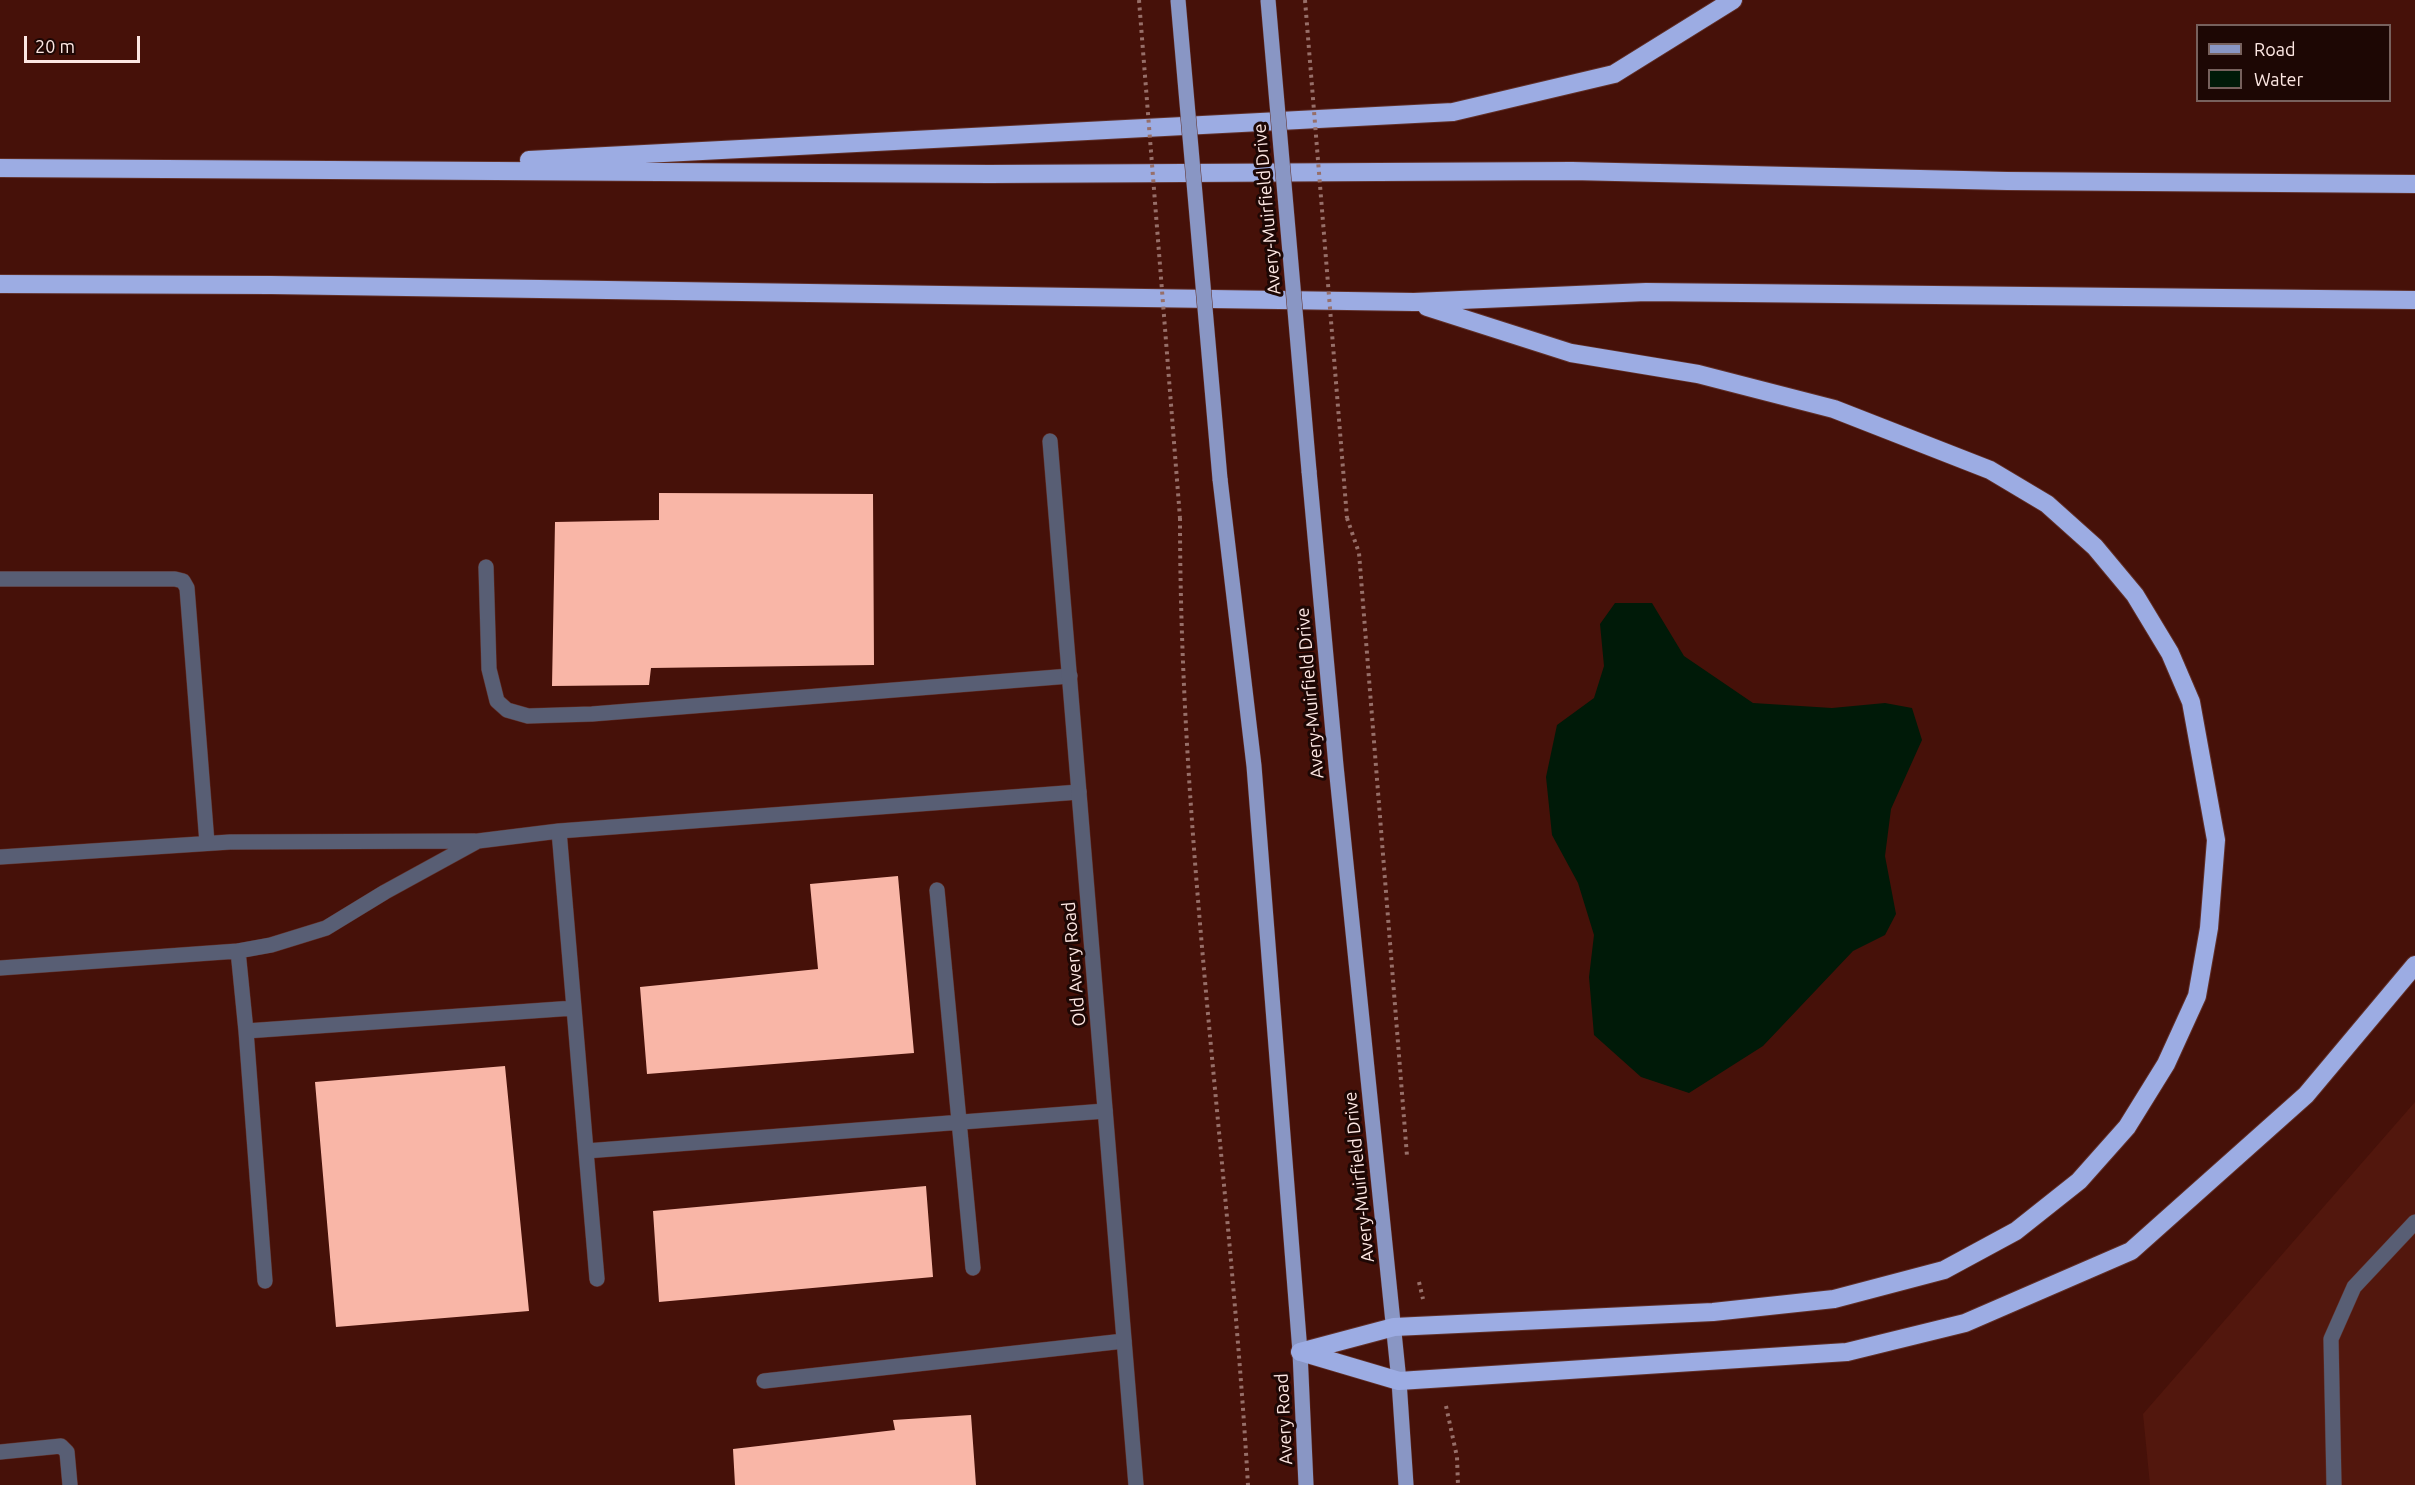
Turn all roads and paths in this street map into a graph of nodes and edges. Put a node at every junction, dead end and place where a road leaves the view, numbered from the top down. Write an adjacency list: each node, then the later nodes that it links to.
1 (1139, 0): 46 (path, bridge)
2 (1178, 0): 39 (main road, bridge)
3 (1268, 0): 37 (main road, Avery-Muirfield Drive, bridge)
4 (1305, 0): 30 (path, bridge)
5 (1733, 0): 7 (highway)
6 (0, 168): 7 (highway)
7 (352, 170): 8 (highway)
8 (2415, 184)
9 (0, 284): 11 (highway)
10 (2415, 300): 11 (highway)
11 (1414, 303): 36 (highway)
12 (1050, 441): 15 (street, Old Avery Road)
13 (486, 567): 15 (street)
14 (0, 579): 19 (street)
15 (1070, 676): 16 (street, Old Avery Road)
16 (1079, 792): 17 (street); 27 (street, Old Avery Road)
17 (559, 831): 18 (street); 25 (street)
18 (478, 841): 19 (street); 22 (street)
19 (207, 843): 20 (street)
20 (0, 857)
21 (937, 890): 28 (street)
22 (238, 951): 24 (street); 26 (street)
23 (2415, 965): 40 (highway)
24 (0, 968)
25 (574, 1008): 26 (street); 29 (street)
26 (246, 1031): 35 (street)
27 (1105, 1111): 28 (street); 38 (street, Old Avery Road)
28 (958, 1122): 29 (street); 32 (street)
29 (586, 1151): 34 (street)
30 (1408, 1168)
31 (2415, 1222): 50 (street)
32 (973, 1268)
33 (1417, 1273): 36 (path)
34 (597, 1279)
35 (264, 1281)
36 (1429, 1325): 37 (highway)
37 (1394, 1326): 39 (highway); 42 (main road, Avery-Muirfield Drive)
38 (1124, 1341): 41 (street); 45 (street, Old Avery Road)
39 (1300, 1352): 42 (highway); 47 (main road, Avery Road)
40 (1440, 1379): 42 (highway); 49 (path)
41 (764, 1381)
42 (1399, 1381): 48 (main road)
43 (0, 1452): 44 (street)
44 (70, 1485)
45 (1136, 1485)
46 (1248, 1485)
47 (1306, 1485)
48 (1406, 1485)
49 (1458, 1485)
50 (2334, 1485)

